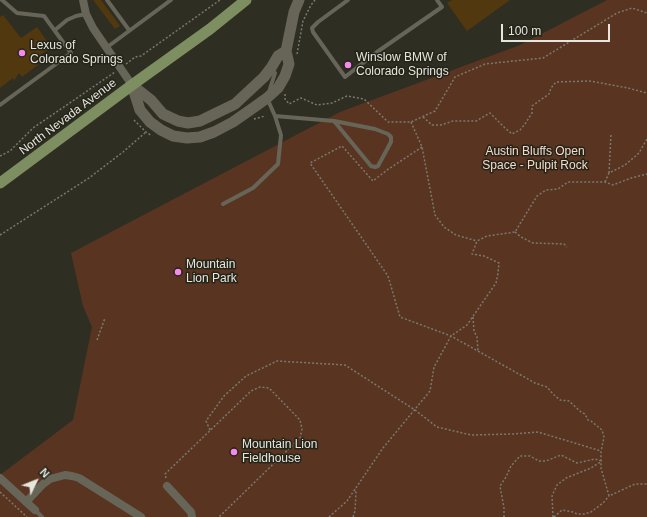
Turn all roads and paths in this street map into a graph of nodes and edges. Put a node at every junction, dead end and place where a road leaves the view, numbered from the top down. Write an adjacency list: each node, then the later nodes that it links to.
1 (2, 0): 13 (lane)
2 (83, 0): 12 (street)
3 (107, 0): 14 (lane)
4 (171, 0): 14 (lane)
5 (220, 0): 18 (path)
6 (246, 0): 21 (main road, North Nevada Avenue)
7 (299, 0): 16 (main road, North Nevada Avenue)
8 (315, 0): 17 (path)
9 (348, 0): 10 (lane)
10 (437, 0)
11 (647, 13): 27 (path)
12 (86, 14): 13 (lane); 15 (street)
13 (55, 30): 25 (lane)
14 (129, 30): 15 (lane)
15 (106, 48): 21 (street)
16 (286, 51): 19 (main road, North Nevada Avenue); 24 (main road, North Nevada Avenue)
17 (296, 59)
18 (131, 60)
19 (271, 68): 21 (main road, North Nevada Avenue); 24 (lane)
20 (106, 78): 33 (path)
21 (132, 85): 24 (main road, North Nevada Avenue); 38 (main road, North Nevada Avenue)
22 (285, 90): 29 (path)
23 (647, 93): 27 (path)
24 (267, 98): 26 (lane)
25 (0, 106)
26 (275, 116): 28 (lane); 39 (lane)
27 (422, 117): 29 (path)
28 (334, 120): 28 (lane)
29 (411, 122): 42 (path)
30 (146, 132): 41 (path)
31 (612, 134): 35 (path)
32 (647, 139): 35 (path)
33 (0, 156)
34 (310, 163): 46 (path)
35 (610, 173): 37 (path)
36 (647, 174): 37 (path)
37 (606, 182): 40 (path)
38 (0, 184)
39 (223, 204)
40 (515, 232): 42 (path); 43 (path)
41 (0, 236)
42 (477, 241): 44 (path)
43 (567, 247)
44 (473, 317): 46 (path); 48 (path)
45 (105, 318): 47 (path)
46 (451, 336): 48 (path); 49 (path)
47 (97, 340)
48 (478, 352): 51 (path)
49 (415, 410): 50 (path); 51 (path); 56 (path)
50 (210, 430): 55 (path); 65 (path)
51 (601, 451): 52 (path)
52 (602, 461): 58 (path); 68 (path); 69 (path)
53 (0, 478): 59 (street)
54 (647, 484): 58 (path)
55 (167, 486): 64 (street)
56 (355, 489): 66 (path); 67 (path)
57 (0, 492): 61 (path)
58 (609, 496): 69 (path)
59 (26, 502): 60 (street); 63 (street)
60 (35, 510): 62 (lane)
61 (27, 517)
62 (42, 517)
63 (140, 517)
64 (192, 517)
65 (219, 517)
66 (329, 517)
67 (353, 517)
68 (504, 517)
69 (554, 517)

